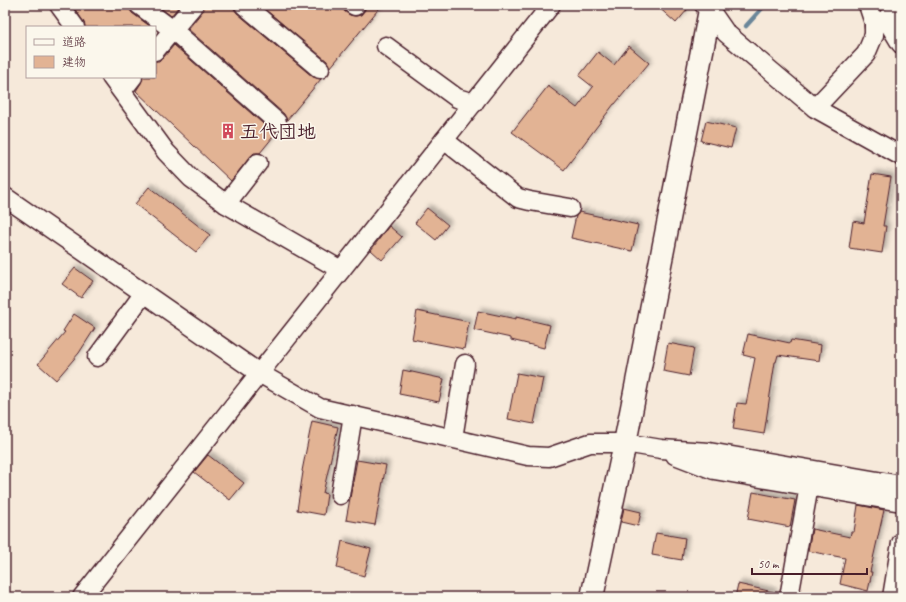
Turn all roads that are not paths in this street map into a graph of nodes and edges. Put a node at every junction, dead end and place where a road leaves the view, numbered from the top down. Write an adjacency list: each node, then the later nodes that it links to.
1 (59, 5): 9 (street)
2 (139, 5): 10 (street)
3 (194, 5): 10 (street)
4 (244, 5): 14 (street)
5 (551, 5): 17 (street)
6 (868, 5): 8 (street)
7 (708, 7): 18 (street); 33 (street)
8 (887, 19): 11 (street); 18 (street)
9 (74, 26)
10 (173, 30): 13 (street); 19 (street)
11 (901, 44)
12 (386, 46): 17 (street)
13 (156, 50)
14 (320, 68)
15 (131, 78): 16 (street)
16 (116, 84): 24 (street)
17 (474, 102): 20 (street)
18 (815, 108): 21 (street)
19 (278, 122)
20 (444, 140): 25 (street); 26 (street)
21 (901, 156)
22 (258, 163): 24 (street)
23 (5, 197): 27 (street)
24 (226, 204): 26 (street)
25 (570, 208)
26 (341, 270): 30 (street)
27 (144, 293): 28 (street); 30 (street)
28 (97, 357)
29 (466, 364): 32 (street)
30 (259, 373): 31 (street); 40 (street)
31 (352, 415): 32 (street); 37 (street)
32 (453, 438): 33 (street)
33 (624, 443): 34 (street); 41 (street)
34 (661, 449): 35 (street); 36 (street)
35 (901, 485)
36 (809, 486): 38 (street); 42 (street)
37 (340, 495)
38 (901, 502)
39 (901, 543): 43 (street)
40 (82, 597)
41 (592, 597)
42 (789, 597)
43 (892, 597)

